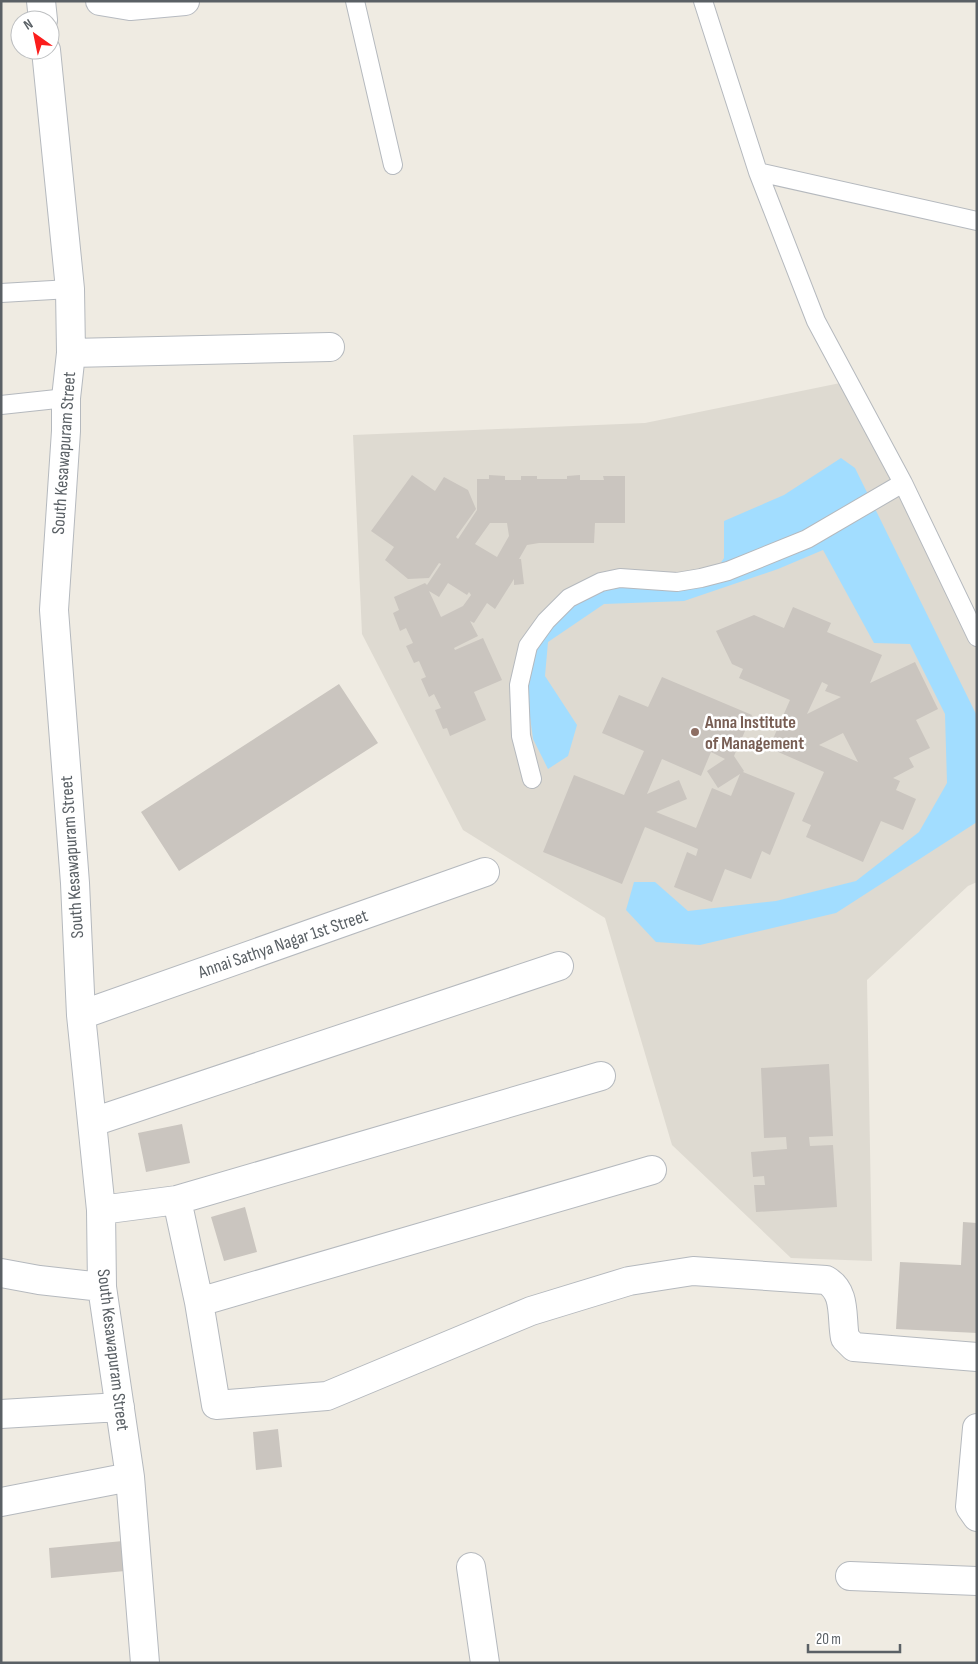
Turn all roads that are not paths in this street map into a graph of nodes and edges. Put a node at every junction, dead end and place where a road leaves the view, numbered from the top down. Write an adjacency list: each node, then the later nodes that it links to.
1 (100, 1): 2 (street)
2 (185, 1)
3 (355, 1): 6 (lane)
4 (703, 1): 7 (lane)
5 (47, 60): 9 (street, South Kesawapuram Street)
6 (394, 165)
7 (758, 172): 8 (lane); 15 (lane)
8 (977, 221)
9 (70, 289): 10 (lane); 12 (street, South Kesawapuram Street)
10 (1, 293)
11 (330, 346): 12 (street)
12 (71, 353): 13 (street, South Kesawapuram Street)
13 (66, 398): 14 (lane); 20 (street, South Kesawapuram Street)
14 (1, 405)
15 (903, 483): 16 (lane); 17 (lane)
16 (977, 636)
17 (532, 779)
18 (485, 872): 20 (street, Annai Sathya Nagar 1st Street)
19 (559, 966): 22 (street)
20 (81, 1015): 22 (street, South Kesawapuram Street)
21 (601, 1076): 24 (street)
22 (93, 1122): 25 (street, South Kesawapuram Street)
23 (652, 1170): 28 (street)
24 (177, 1200): 25 (street); 28 (street)
25 (101, 1210): 27 (street, South Kesawapuram Street)
26 (1, 1273): 27 (street)
27 (102, 1287): 30 (street, South Kesawapuram Street)
28 (199, 1302): 29 (street)
29 (977, 1357)
30 (120, 1407): 31 (street); 33 (street, South Kesawapuram Street)
31 (1, 1414)
32 (977, 1428): 34 (street)
33 (130, 1477): 35 (street); 40 (street, South Kesawapuram Street)
34 (974, 1484): 36 (street)
35 (1, 1502)
36 (977, 1517)
37 (471, 1567): 41 (street)
38 (850, 1576): 39 (street)
39 (977, 1581)
40 (146, 1663)
41 (485, 1663)

